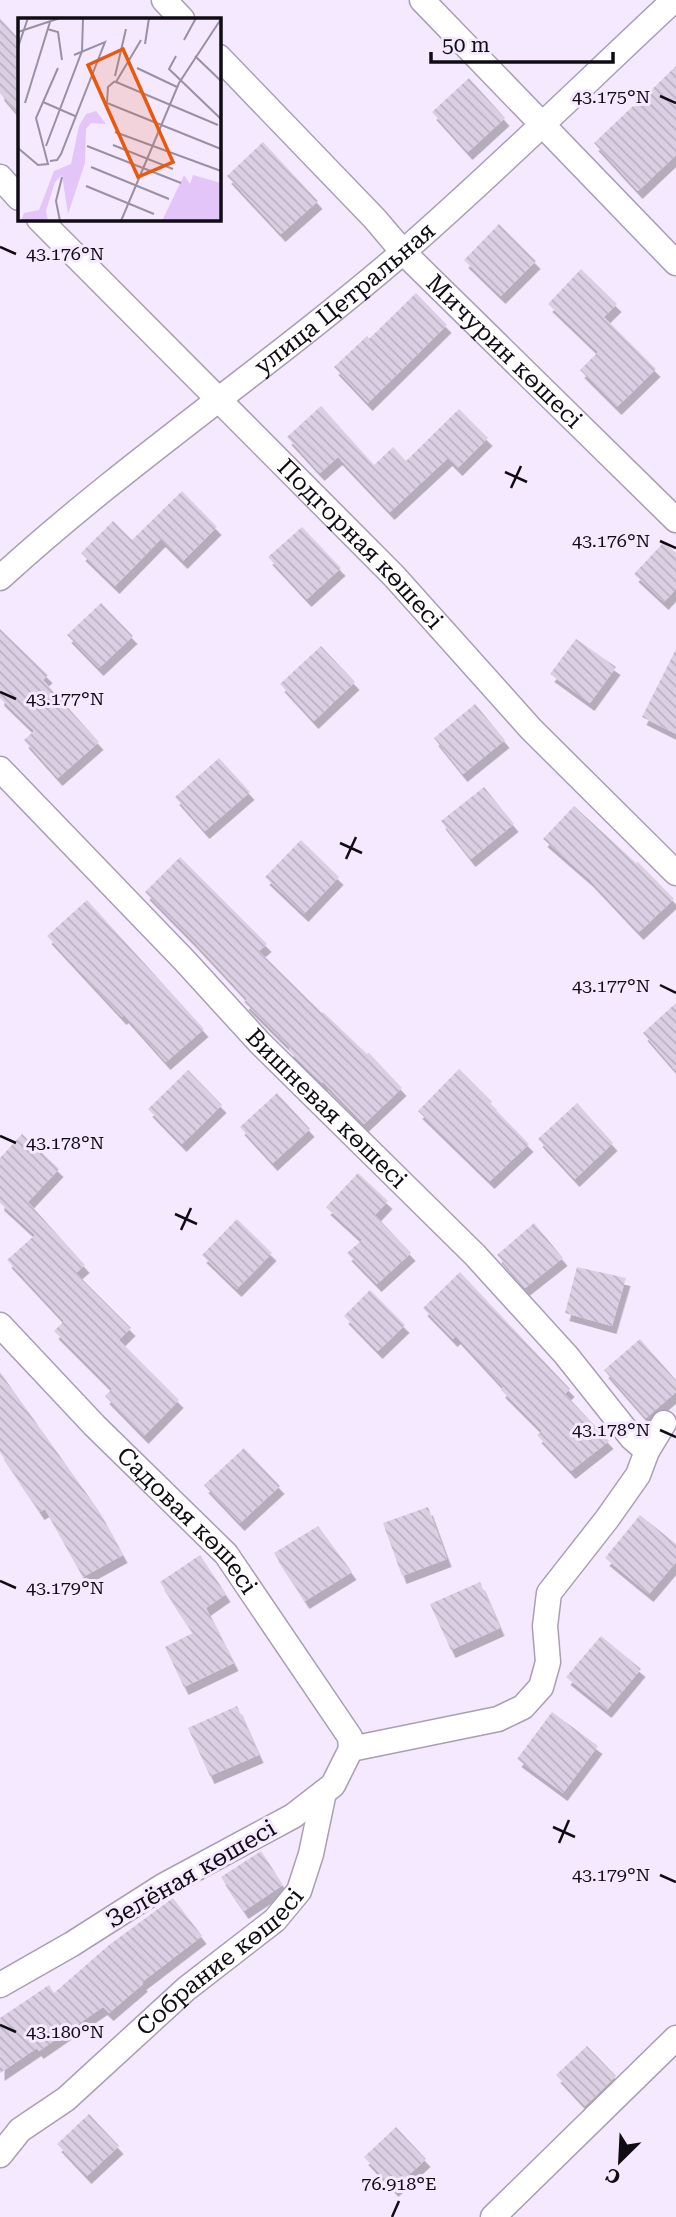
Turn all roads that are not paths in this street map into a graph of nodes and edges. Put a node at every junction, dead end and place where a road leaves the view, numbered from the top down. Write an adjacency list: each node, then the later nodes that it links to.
1 (164, 0): 4 (street)
2 (422, 0): 6 (street)
3 (674, 0): 6 (street, улица Цетральная)
4 (181, 18)
5 (220, 58): 10 (street, Мичурин көшесі)
6 (542, 124): 10 (street, улица Цетральная); 11 (street)
7 (0, 177): 8 (street)
8 (18, 197)
9 (40, 220): 12 (street, Подгорная көшесі)
10 (403, 252): 12 (street, улица Цетральная); 13 (street, Мичурин көшесі)
11 (676, 263)
12 (220, 400): 14 (street, улица Цетральная); 16 (street, Подгорная көшесі)
13 (676, 520)
14 (0, 578)
15 (0, 769): 19 (street, Вишневая көшесі)
16 (676, 873)
17 (0, 1325): 20 (street, Садовая көшесі)
18 (664, 1423): 19 (street)
19 (647, 1451): 20 (street)
20 (351, 1743): 21 (street, Зелёная көшесі)
21 (324, 1792): 22 (street, Зелёная көшесі); 24 (street, Собрание көшесі)
22 (0, 1985)
23 (676, 2038): 25 (street)
24 (0, 2155)
25 (494, 2217)

